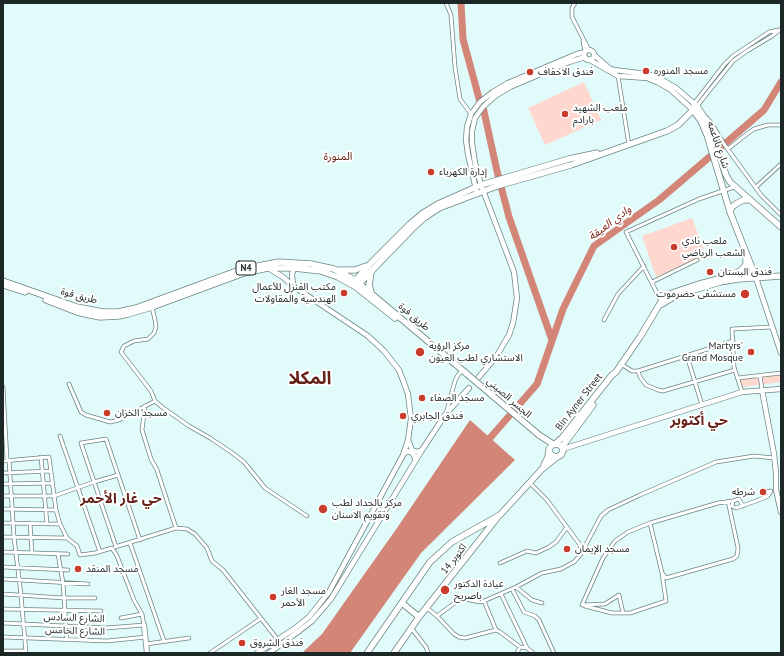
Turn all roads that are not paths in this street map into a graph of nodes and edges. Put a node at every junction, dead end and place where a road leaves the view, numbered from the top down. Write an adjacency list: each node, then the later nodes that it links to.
1 (446, 3): 7 (street)
2 (574, 3): 4 (street)
3 (780, 30): 6 (street)
4 (586, 54): 5 (main road, شارع باناعمه); 6 (main road, شارع باناعمه); 7 (main road)
5 (618, 76): 6 (main road, شارع باناعمه); 11 (street)
6 (693, 107): 8 (highway, شارع باناعمه); 10 (highway, شارع باناعمه); 11 (highway)
7 (473, 116): 16 (main road); 20 (main road)
8 (704, 117): 10 (highway, شارع باناعمه); 12 (street)
9 (781, 125): 12 (street)
10 (710, 134): 14 (highway, شارع باناعمه)
11 (629, 145): 15 (highway)
12 (728, 149): 18 (street)
13 (781, 164): 18 (street)
14 (721, 170): 17 (highway, شارع باناعمه); 19 (highway, شارع باناعمه)
15 (496, 184): 16 (highway); 21 (highway)
16 (481, 185): 20 (highway); 21 (main road)
17 (734, 186): 19 (street); 22 (highway, شارع باناعمه)
18 (756, 187): 24 (street)
19 (723, 190): 23 (highway, شارع باناعمه); 32 (street)
20 (476, 191): 21 (highway); 30 (highway); 35 (highway)
21 (484, 191): 59 (main road)
22 (749, 200): 23 (highway); 25 (highway, شارع باناعمه)
23 (730, 212): 28 (highway, شارع باناعمه)
24 (781, 215)
25 (767, 216): 26 (highway); 27 (highway, شارع باناعمه)
26 (781, 222)
27 (781, 227)
28 (746, 257): 37 (highway, شارع باناعمه); 44 (highway, Bin Ayner Street)
29 (697, 260): 39 (street)
30 (371, 263): 34 (highway); 40 (highway)
31 (295, 265): 33 (highway, طريق فوة / N4); 34 (highway, طريق فوة / N4); 40 (highway, طريق فوة / N4); 42 (main road); 46 (highway, طريق فوة / N4)
32 (644, 266): 39 (street); 47 (street)
33 (268, 268): 42 (main road); 45 (highway, طريق فوة / N4)
34 (334, 269): 40 (highway, طريق فوة / N4)
35 (373, 269): 40 (highway); 43 (highway)
36 (781, 276): 37 (highway)
37 (756, 278): 44 (highway); 48 (main road)
38 (3, 280): 46 (highway, طريق فوة / N4)
39 (652, 282): 44 (street)
40 (356, 284): 43 (highway, طريق فوة / N4); 55 (highway, طريق فوة / N4)
41 (3, 285): 46 (highway, طريق فوة / N4)
42 (293, 286): 73 (main road)
43 (374, 295): 55 (highway, طريق فوة / N4)
44 (661, 304): 52 (highway, Bin Ayner Street)
45 (152, 307): 46 (highway, طريق فوة / N4); 68 (street)
46 (77, 309)
47 (604, 320)
48 (772, 327): 49 (street); 50 (main road)
49 (733, 340): 51 (street); 53 (street)
50 (781, 353)
51 (687, 356): 54 (street); 61 (street)
52 (621, 364): 54 (street); 56 (highway, Bin Ayner Street)
53 (735, 370): 60 (street); 61 (street)
54 (638, 371): 61 (street)
55 (464, 372): 71 (street); 74 (highway, الجسر الصيني, bridge)
56 (616, 372): 74 (highway, Bin Ayner Street); 75 (highway, Bin Ayner Street)
57 (781, 373): 58 (street)
58 (760, 375): 60 (street); 66 (street)
59 (478, 378)
60 (738, 378): 67 (street)
61 (694, 381): 69 (street)
62 (69, 384): 70 (street)
63 (3, 387): 81 (street)
64 (469, 388): 71 (main road)
65 (781, 389): 66 (main road)
66 (762, 390): 67 (main road); 80 (main road)
67 (742, 392): 69 (main road)
68 (155, 401): 70 (street); 112 (street)
69 (702, 405): 75 (main road)
70 (144, 406): 120 (street)
71 (445, 415): 76 (main road)
72 (60, 436): 96 (street)
73 (408, 440): 76 (main road); 77 (main road)
74 (552, 447): 75 (highway); 79 (highway); 83 (highway)
75 (562, 448): 79 (highway, Bin Ayner Street)
76 (422, 450): 82 (main road)
77 (402, 455): 82 (main road); 178 (main road)
78 (41, 457): 81 (street); 84 (street); 86 (street)
79 (558, 457): 83 (highway)
80 (774, 458): 88 (main road); 128 (street)
81 (6, 460): 85 (street)
82 (415, 463): 188 (main road)
83 (542, 469): 93 (highway)
84 (51, 471): 86 (street); 90 (street)
85 (10, 472): 86 (street); 87 (street); 95 (street)
86 (42, 472): 92 (street)
87 (3, 473)
88 (778, 473): 97 (main road)
89 (118, 475): 91 (street); 91 (street); 125 (street)
90 (52, 482): 92 (street); 102 (street)
91 (94, 482): 96 (street); 127 (street)
92 (43, 483): 95 (street); 101 (street)
93 (530, 483): 111 (highway); 119 (street)
94 (3, 484): 95 (street)
95 (10, 484): 100 (street)
96 (78, 488): 102 (street); 130 (street)
97 (773, 490): 98 (street); 105 (street); 110 (main road)
98 (762, 493)
99 (3, 496): 100 (street)
100 (11, 496): 101 (street); 107 (street)
101 (44, 496): 102 (street); 108 (street)
102 (54, 496): 109 (street)
103 (728, 501): 104 (street); 116 (street); 140 (street)
104 (733, 501): 105 (street); 105 (street)
105 (743, 506)
106 (3, 509): 107 (street)
107 (12, 509): 108 (street); 114 (street)
108 (45, 510): 109 (street); 117 (street)
109 (56, 510): 118 (street)
110 (781, 512)
111 (500, 515): 153 (highway); 156 (highway, 14 اكتوبر)
112 (307, 516)
113 (3, 523): 114 (street)
114 (13, 523): 115 (street); 122 (street)
115 (30, 523): 117 (street); 123 (street)
116 (650, 523): 140 (street); 155 (street)
117 (47, 524): 118 (street)
118 (60, 524): 124 (street)
119 (567, 527): 128 (street); 135 (street)
120 (176, 528): 125 (street); 166 (street)
121 (3, 537): 122 (street)
122 (14, 537): 123 (street); 131 (street)
123 (31, 538): 124 (street); 132 (street)
124 (66, 538): 130 (street)
125 (140, 540): 126 (street)
126 (130, 543): 127 (street); 179 (street)
127 (114, 548): 130 (street); 162 (street)
128 (583, 549): 145 (street)
129 (3, 552): 131 (street)
130 (100, 552)
131 (16, 553): 132 (street); 137 (street)
132 (32, 553): 133 (street)
133 (58, 554): 134 (street); 138 (street)
134 (68, 554)
135 (500, 563)
136 (3, 567): 137 (street)
137 (18, 568): 138 (street); 142 (street)
138 (60, 569): 139 (street); 143 (street)
139 (68, 570)
140 (662, 573): 161 (street)
141 (3, 579): 142 (street)
142 (19, 580): 143 (street); 149 (street)
143 (63, 583): 144 (street); 150 (street)
144 (88, 584)
145 (516, 587): 146 (street); 154 (street)
146 (512, 589): 148 (street); 194 (street)
147 (3, 594): 149 (street)
148 (501, 594): 152 (street); 182 (street)
149 (21, 595): 150 (street); 158 (street)
150 (64, 598): 151 (street); 159 (street)
151 (95, 598)
152 (484, 601): 163 (street); 172 (street)
153 (402, 603): 164 (highway); 189 (highway)
154 (542, 603)
155 (582, 605): 161 (street); 161 (street)
156 (427, 608): 163 (street); 164 (highway, 14 اكتوبر)
157 (3, 609): 158 (street)
158 (23, 609): 159 (street); 168 (street)
159 (65, 611): 160 (street); 170 (street)
160 (101, 611)
161 (623, 613)
162 (142, 614): 165 (street); 169 (street)
163 (437, 616): 172 (street)
164 (419, 617): 171 (highway, 14 اكتوبر)
165 (121, 618)
166 (260, 619): 178 (street); 186 (street)
167 (3, 623): 168 (street, الشارع السادس)
168 (24, 624): 170 (street, الشارع السادس); 175 (street)
169 (144, 625): 170 (street, الشارع السادس); 174 (main road)
170 (66, 626): 177 (street)
171 (412, 629): 190 (highway, 14 اكتوبر); 191 (street)
172 (496, 630): 181 (street)
173 (3, 637): 175 (street, الشارع الخامس)
174 (146, 637): 177 (street, الشارع الخامس); 180 (main road)
175 (26, 638): 177 (street, الشارع الخامس); 184 (street)
176 (189, 638): 179 (street)
177 (67, 640)
178 (278, 640): 187 (main road)
179 (164, 641): 180 (street)
180 (146, 644): 185 (main road)
181 (520, 647): 182 (street); 192 (street)
182 (527, 648): 193 (street)
183 (3, 651): 184 (street)
184 (26, 652)
185 (147, 653)
186 (210, 653)
187 (258, 653)
188 (268, 653)
189 (367, 653)
190 (394, 653)
191 (428, 653)
192 (517, 653)
193 (533, 653)
194 (554, 653)

